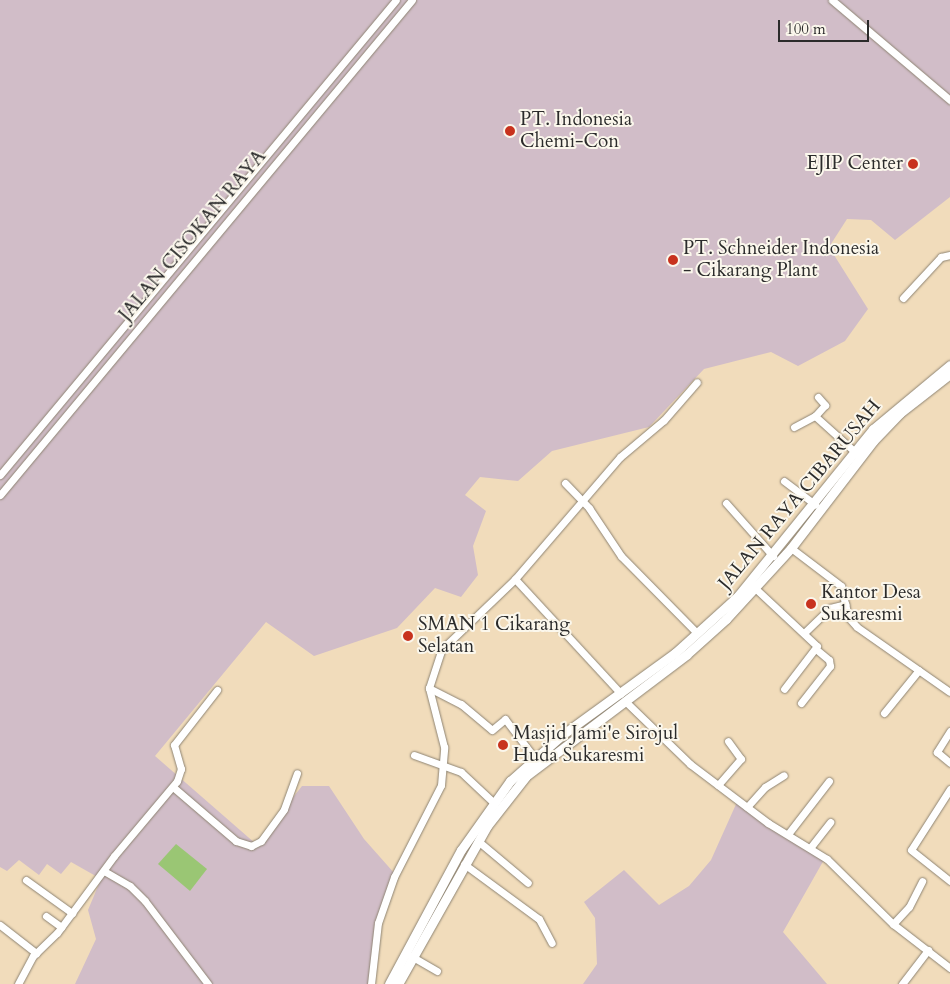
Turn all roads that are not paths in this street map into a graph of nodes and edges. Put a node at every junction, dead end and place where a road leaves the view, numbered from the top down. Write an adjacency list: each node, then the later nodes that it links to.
1 (396, 0): 14 (street, JALAN CISOKAN RAYA)
2 (412, 0): 17 (street, JALAN CISOKAN RAYA)
3 (832, 0): 4 (street)
4 (950, 100)
5 (950, 255): 6 (street)
6 (903, 298)
7 (950, 365): 13 (street, JALAN RAYA CIBARUSAH)
8 (950, 374): 21 (street, JALAN RAYA CIBARUSAH)
9 (697, 382): 18 (street)
10 (818, 397): 11 (street)
11 (815, 416): 12 (street); 13 (street)
12 (794, 427)
13 (855, 452): 20 (street, JALAN RAYA CIBARUSAH)
14 (0, 475)
15 (784, 481): 20 (street)
16 (565, 483): 18 (street)
17 (0, 495)
18 (582, 498): 23 (street); 26 (street)
19 (726, 504): 22 (street)
20 (814, 504): 22 (street, JALAN RAYA CIBARUSAH)
21 (791, 548): 22 (street, JALAN RAYA CIBARUSAH); 25 (street)
22 (775, 557): 24 (street, JALAN RAYA CIBARUSAH); 26 (street, JALAN RAYA CIBARUSAH)
23 (515, 578): 30 (street); 34 (street)
24 (756, 589): 27 (street); 34 (street, JALAN RAYA CIBARUSAH)
25 (846, 604): 27 (street); 29 (street)
26 (697, 633): 34 (street, JALAN RAYA CIBARUSAH)
27 (804, 633): 28 (street)
28 (816, 649): 31 (street); 35 (street)
29 (919, 670): 33 (street); 36 (street)
30 (429, 688): 40 (street); 42 (street)
31 (784, 689)
32 (217, 690): 48 (street)
33 (950, 692)
34 (623, 698): 40 (street, JALAN RAYA CIBARUSAH); 43 (street, JALAN RAYA CIBARUSAH); 47 (street)
35 (801, 703)
36 (884, 713)
37 (950, 731): 41 (street)
38 (728, 741): 47 (street)
39 (414, 754): 42 (street)
40 (534, 757): 43 (street, JALAN RAYA CIBARUSAH)
41 (950, 763)
42 (445, 765): 50 (street); 75 (street)
43 (528, 768): 50 (street, JALAN RAYA CIBARUSAH)
44 (297, 773): 48 (street)
45 (784, 775): 51 (street)
46 (830, 781): 53 (street)
47 (718, 785): 51 (street)
48 (173, 787): 57 (street)
49 (950, 789): 60 (street)
50 (499, 799): 54 (street, JALAN RAYA CIBARUSAH); 76 (street, JALAN RAYA CIBARUSAH)
51 (746, 807): 53 (street)
52 (830, 822): 55 (street)
53 (788, 834): 55 (street)
54 (478, 841): 56 (street, JALAN RAYA CIBARUSAH); 61 (street)
55 (810, 848): 64 (street)
56 (464, 864): 67 (street); 70 (street, JALAN RAYA CIBARUSAH)
57 (104, 871): 62 (street); 74 (street)
58 (26, 880): 62 (street)
59 (922, 881): 64 (street)
60 (950, 882)
61 (528, 883)
62 (72, 914): 66 (street)
63 (46, 916): 66 (street)
64 (894, 924): 68 (street)
65 (0, 925): 69 (street)
66 (62, 927): 69 (street)
67 (552, 943)
68 (928, 950): 71 (street); 78 (street)
69 (36, 953): 73 (street)
70 (411, 956): 72 (street); 77 (street, JALAN RAYA CIBARUSAH)
71 (950, 968)
72 (437, 971)
73 (18, 984)
74 (208, 984)
75 (371, 984)
76 (389, 984)
77 (398, 984)
78 (902, 984)

